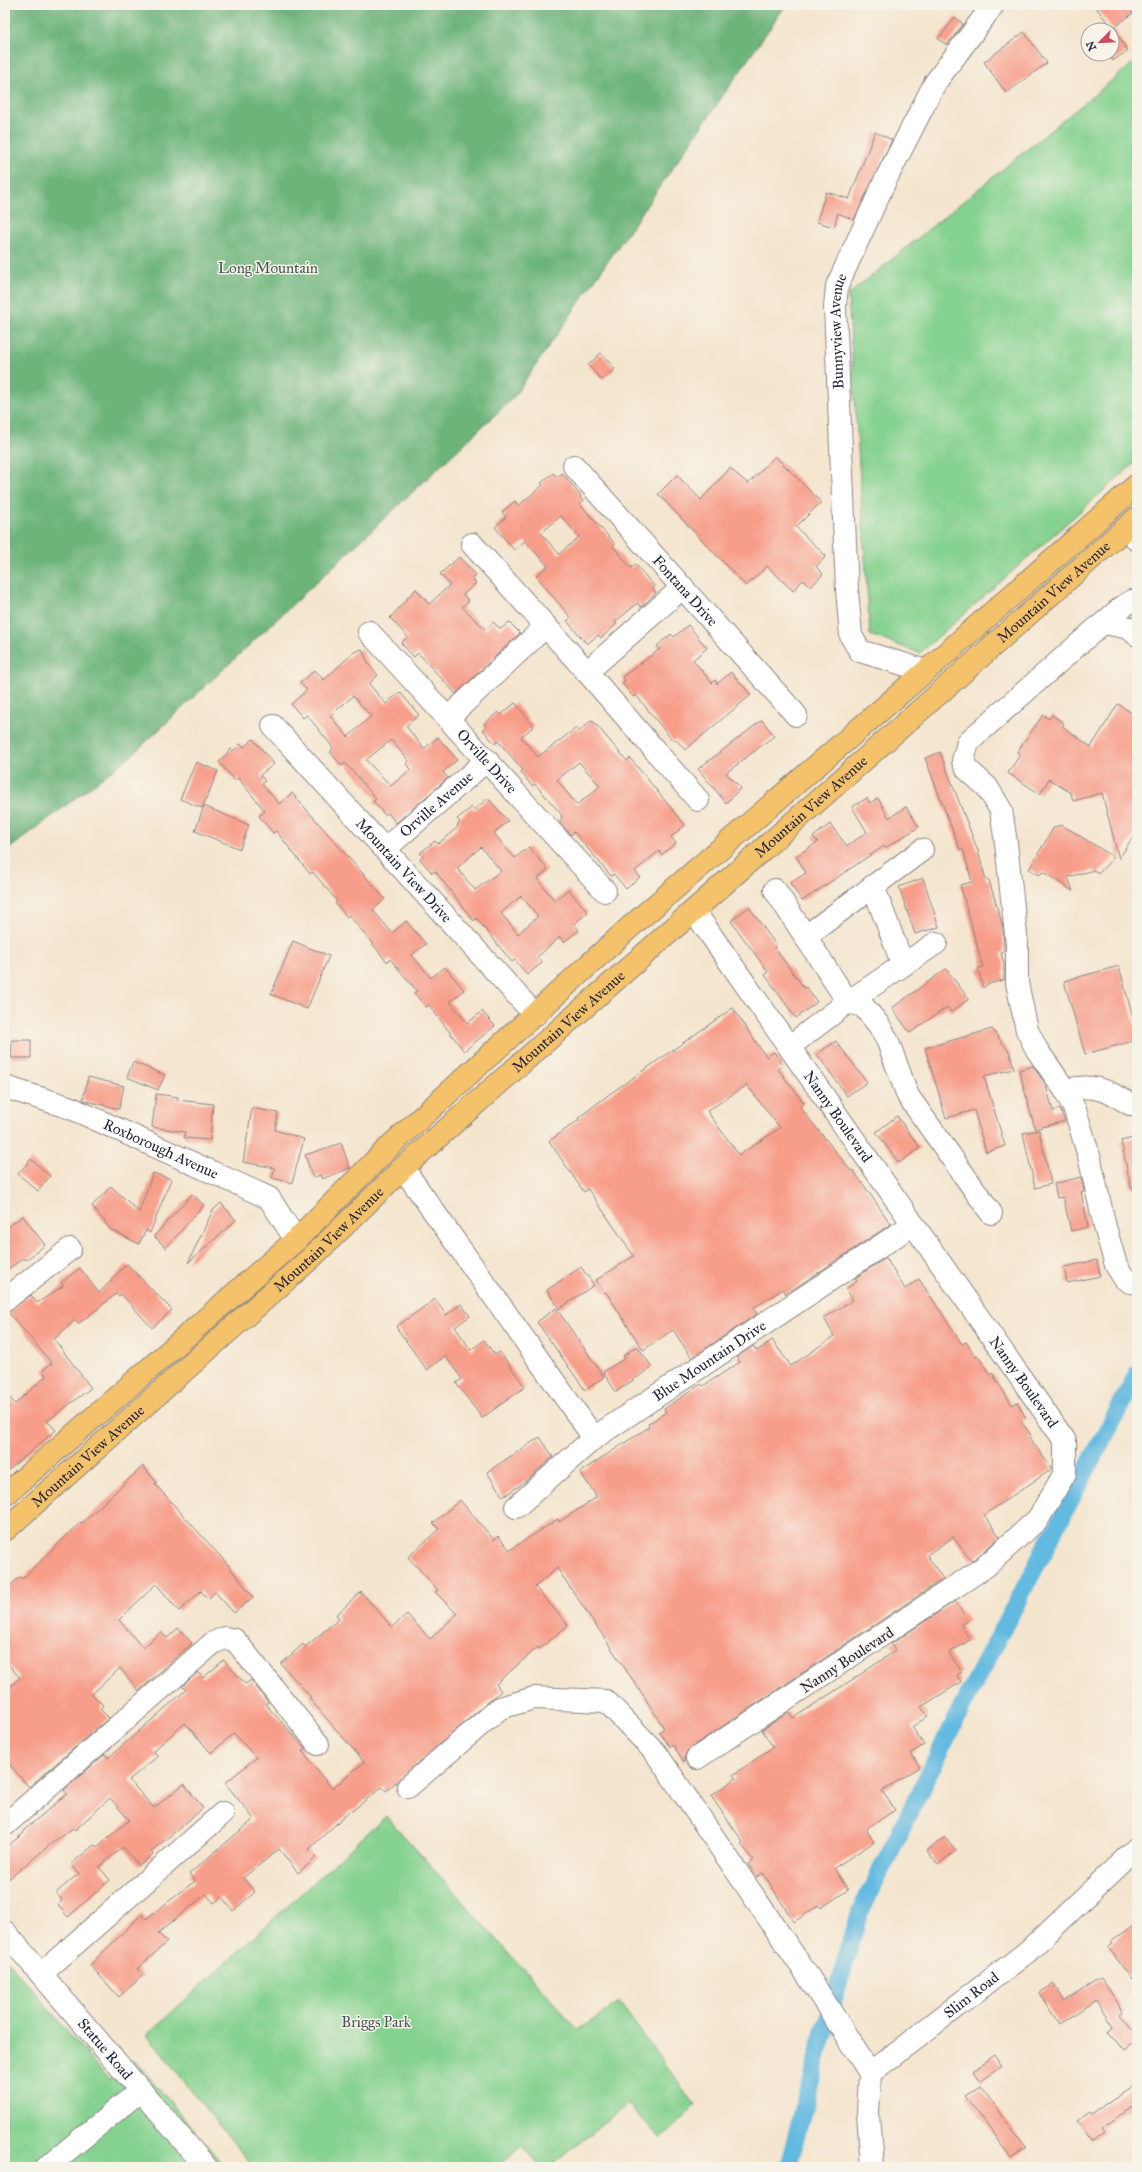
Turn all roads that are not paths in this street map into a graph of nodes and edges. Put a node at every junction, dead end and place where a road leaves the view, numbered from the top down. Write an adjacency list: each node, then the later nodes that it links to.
1 (993, 5): 12 (street, Bunnyview Avenue)
2 (574, 466): 6 (street, Fontana Drive)
3 (1137, 485): 12 (main road, Mountain View Avenue)
4 (1134, 528): 24 (main road, Mountain View Avenue)
5 (472, 544): 9 (street)
6 (683, 587): 13 (street); 14 (street, Fontana Drive)
7 (1135, 598): 8 (street); 10 (street)
8 (1105, 622): 10 (street); 34 (street)
9 (546, 626): 13 (street); 15 (street)
10 (1133, 631)
11 (369, 632): 15 (street, Orville Drive)
12 (926, 671): 26 (main road, Mountain View Avenue)
13 (587, 672): 18 (street)
14 (796, 714)
15 (448, 718): 17 (street, Orville Drive)
16 (273, 726): 19 (street, Mountain View Drive)
17 (487, 760): 19 (street, Orville Avenue); 23 (street, Orville Drive)
18 (698, 800)
19 (385, 849): 31 (street, Mountain View Drive)
20 (922, 850): 21 (street)
21 (873, 886): 25 (street); 29 (street)
22 (775, 890): 25 (street)
23 (605, 891)
24 (694, 911): 28 (main road, Mountain View Avenue); 32 (street, Nanny Boulevard)
25 (805, 937): 30 (street)
26 (616, 941): 28 (main road); 31 (main road, Mountain View Avenue)
27 (936, 943): 29 (street)
28 (638, 960): 37 (main road, Mountain View Avenue)
29 (903, 965): 30 (street)
30 (848, 1002): 32 (street); 39 (street)
31 (535, 1015): 36 (main road, Mountain View Avenue)
32 (790, 1046): 40 (street, Nanny Boulevard)
33 (5, 1087): 41 (street, Roxborough Avenue)
34 (1065, 1090): 35 (street); 43 (street)
35 (1130, 1104)
36 (411, 1128): 37 (main road); 41 (main road, Mountain View Avenue)
37 (429, 1145): 38 (main road, Mountain View Avenue)
38 (403, 1168): 45 (street); 48 (main road, Mountain View Avenue)
39 (991, 1213)
40 (912, 1225): 45 (street, Blue Mountain Drive); 50 (street, Nanny Boulevard)
41 (296, 1240): 46 (main road, Mountain View Avenue)
42 (70, 1249): 44 (street)
43 (1137, 1282)
44 (5, 1300)
45 (594, 1438): 47 (street, Blue Mountain Drive)
46 (5, 1495)
47 (516, 1507)
48 (5, 1530)
49 (318, 1744): 53 (street)
50 (697, 1758)
51 (408, 1787): 57 (street)
52 (223, 1813): 56 (street)
53 (5, 1825)
54 (1137, 1848): 57 (street, Slim Road)
55 (5, 1932): 56 (street, Statue Road)
56 (41, 1974): 58 (street, Statue Road)
57 (870, 2072): 61 (street)
58 (141, 2090): 59 (street); 60 (street, Statue Road)
59 (47, 2167)
60 (206, 2167)
61 (872, 2167)

